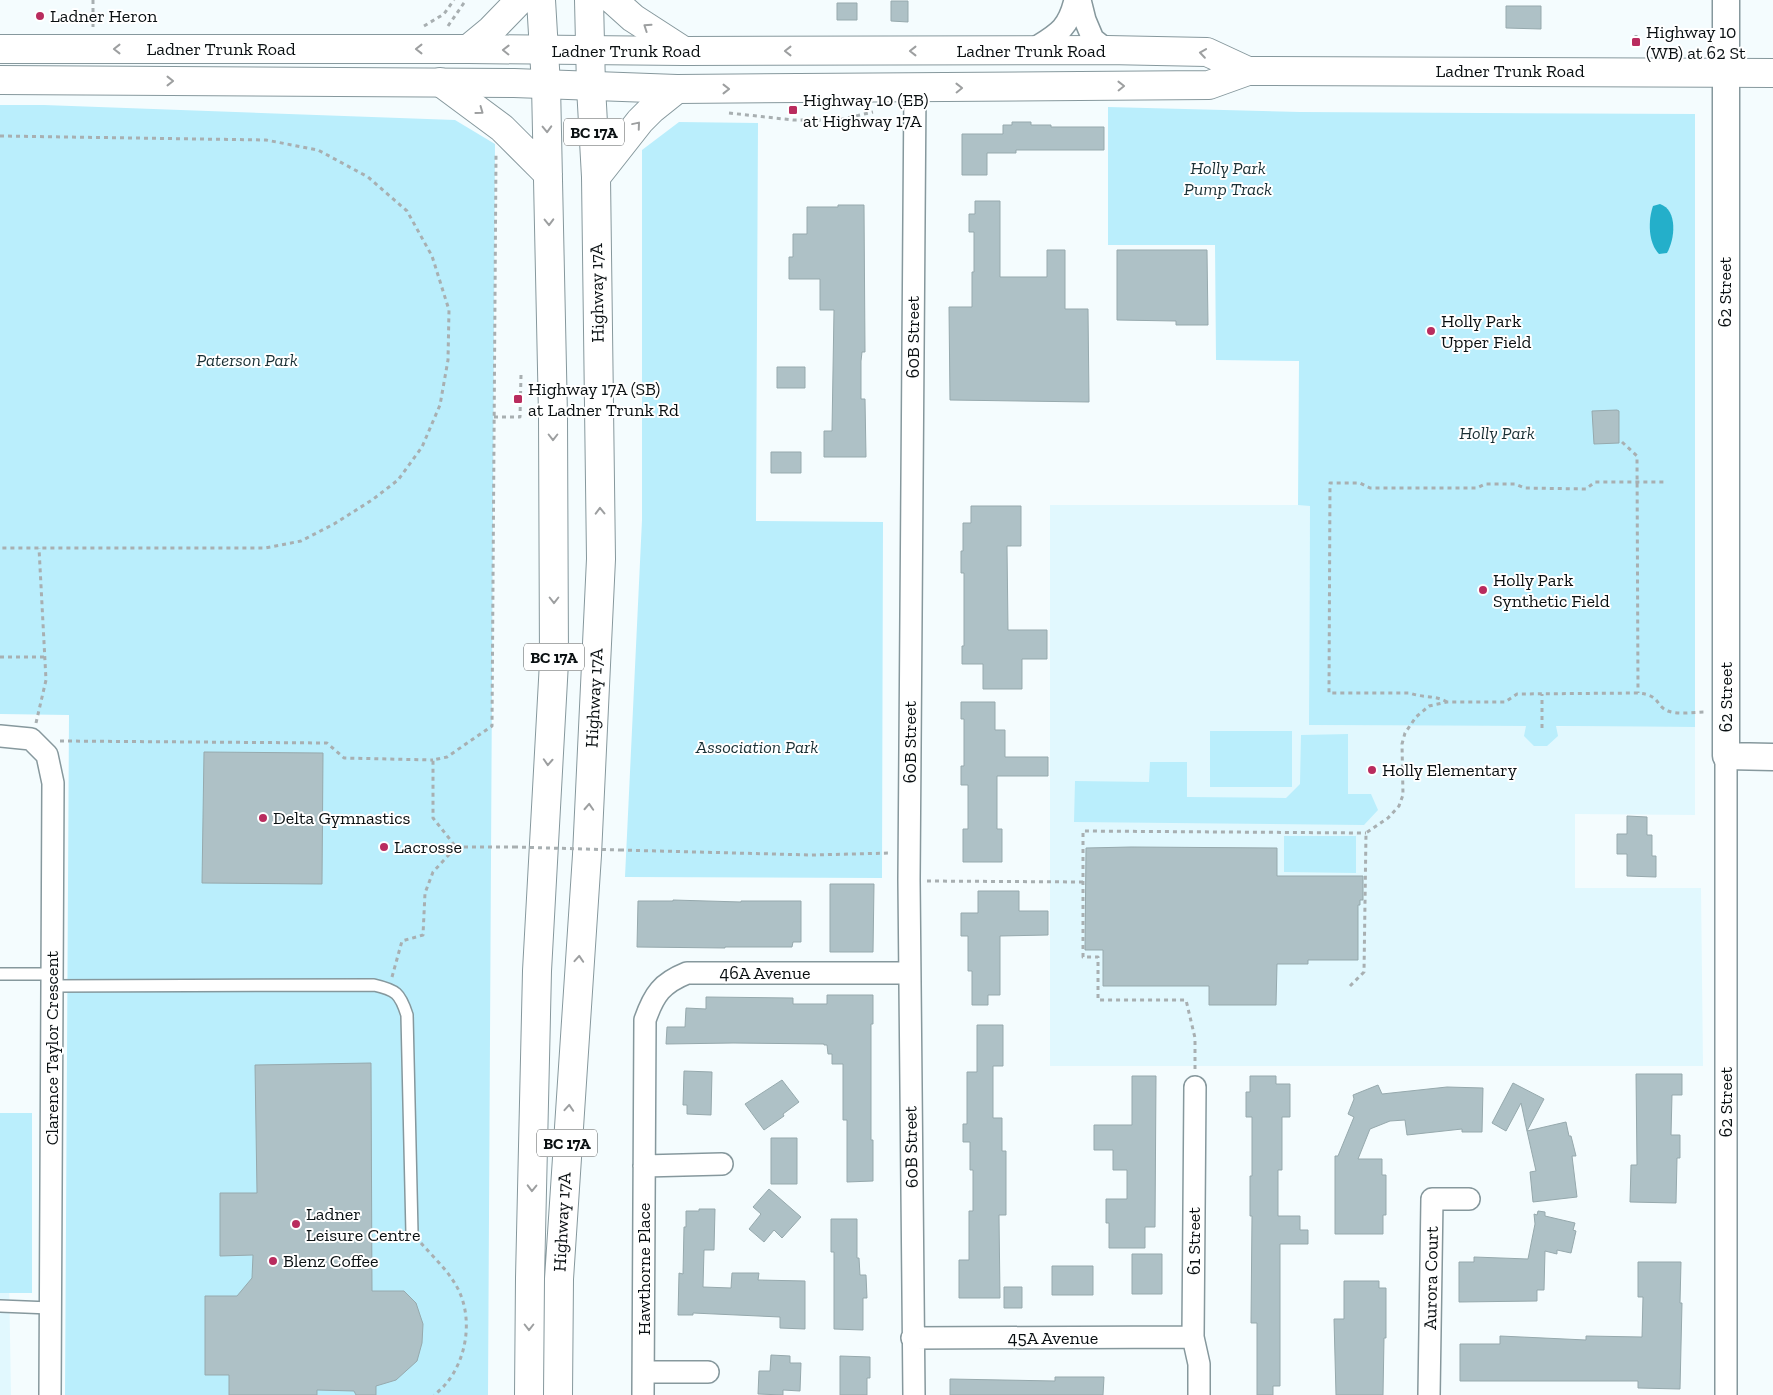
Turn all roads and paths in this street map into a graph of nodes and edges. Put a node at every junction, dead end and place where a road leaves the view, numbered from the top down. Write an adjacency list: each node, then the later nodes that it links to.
1 (93, 0): 16 (path)
2 (454, 0): 12 (path)
3 (466, 0): 11 (path)
4 (520, 0): 17 (main road)
5 (541, 0): 18 (main road, Highway 17A / BC 17A)
6 (588, 0): 19 (main road, Highway 17A / BC 17A)
7 (613, 0): 22 (main road, one-way to 7)
8 (1075, 0): 20 (street)
9 (1080, 0): 21 (street)
10 (1726, 0): 24 (street, 62 Street)
11 (449, 26)
12 (418, 30)
13 (1636, 35): 14 (path)
14 (1636, 42)
15 (0, 49): 16 (main road, Ladner Trunk Road)
16 (94, 49): 17 (main road, Ladner Trunk Road, one-way to 16)
17 (468, 49): 18 (main road, Ladner Trunk Road, one-way to 17)
18 (544, 50): 19 (main road, Ladner Trunk Road); 28 (main road, Highway 17A / BC 17A)
19 (590, 50): 22 (main road, Ladner Trunk Road); 29 (main road, Highway 17A / BC 17A)
20 (1032, 50): 21 (main road, Ladner Trunk Road); 22 (main road, Ladner Trunk Road, one-way to 22)
21 (1107, 50): 23 (main road, Ladner Trunk Road, one-way to 21)
22 (684, 51)
23 (1248, 71): 24 (main road, Ladner Trunk Road); 30 (main road, Ladner Trunk Road, one-way to 23)
24 (1725, 73): 25 (main road, Ladner Trunk Road); 50 (street, 62 Street)
25 (1773, 73)
26 (0, 80): 27 (main road, Ladner Trunk Road, one-way to 27)
27 (440, 82): 28 (main road, Ladner Trunk Road); 36 (main road, one-way to 36)
28 (546, 85): 29 (main road, Ladner Trunk Road); 36 (main road, Highway 17A / BC 17A, one-way to 36)
29 (591, 87): 31 (main road, Ladner Trunk Road); 37 (main road, Highway 17A / BC 17A)
30 (915, 88): 31 (main road, Ladner Trunk Road, one-way to 30); 59 (street, 60B Street)
31 (677, 89): 37 (main road, one-way to 31)
32 (880, 111): 33 (path)
33 (728, 113)
34 (0, 136): 44 (path)
35 (496, 149): 39 (path)
36 (548, 174): 81 (main road, Highway 17A / BC 17A, one-way to 81)
37 (596, 177): 82 (main road, Highway 17A / BC 17A, one-way to 37)
38 (521, 375): 39 (path)
39 (494, 418): 56 (path)
40 (1622, 442): 41 (path)
41 (1638, 482): 42 (path); 47 (path); 49 (path)
42 (1666, 482)
43 (0, 548): 44 (path)
44 (39, 548): 46 (path)
45 (0, 657): 46 (path)
46 (45, 657): 53 (path)
47 (1638, 693): 48 (path); 50 (path)
48 (1542, 694): 49 (path); 51 (path)
49 (1447, 702): 57 (path)
50 (1726, 713): 54 (street, 62 Street)
51 (1542, 728)
52 (0, 736): 53 (street)
53 (31, 739): 56 (path); 64 (street, Clarence Taylor Crescent)
54 (1726, 756): 55 (street); 87 (street, 62 Street)
55 (1773, 757)
56 (433, 760): 58 (path)
57 (1366, 833): 61 (path); 65 (path)
58 (456, 847): 59 (path, bridge); 66 (path)
59 (909, 853): 60 (street, 60B Street)
60 (909, 880): 61 (path); 62 (street, 60B Street)
61 (1084, 882): 68 (path)
62 (909, 973): 67 (street, 46A Avenue); 75 (street, 60B Street)
63 (0, 974): 64 (lane)
64 (52, 980): 66 (lane); 74 (street, Clarence Taylor Crescent)
65 (1350, 986)
66 (389, 989): 72 (lane)
67 (646, 1020): 70 (street, Hawthorne Place)
68 (1195, 1087): 76 (street, 61 Street)
69 (722, 1164): 70 (street)
70 (644, 1166): 77 (street, Hawthorne Place)
71 (1469, 1199): 86 (street, Aurora Court)
72 (412, 1232): 80 (path)
73 (0, 1306): 74 (lane)
74 (50, 1308): 79 (street, Clarence Taylor Crescent)
75 (912, 1338): 76 (street, 45A Avenue); 84 (street, 60B Street)
76 (1194, 1338): 85 (street, 61 Street)
77 (644, 1372): 78 (street); 83 (street, Hawthorne Place)
78 (708, 1372)
79 (50, 1395)
80 (434, 1395)
81 (529, 1395)
82 (558, 1395)
83 (644, 1395)
84 (914, 1395)
85 (1199, 1395)
86 (1429, 1395)
87 (1726, 1395)

